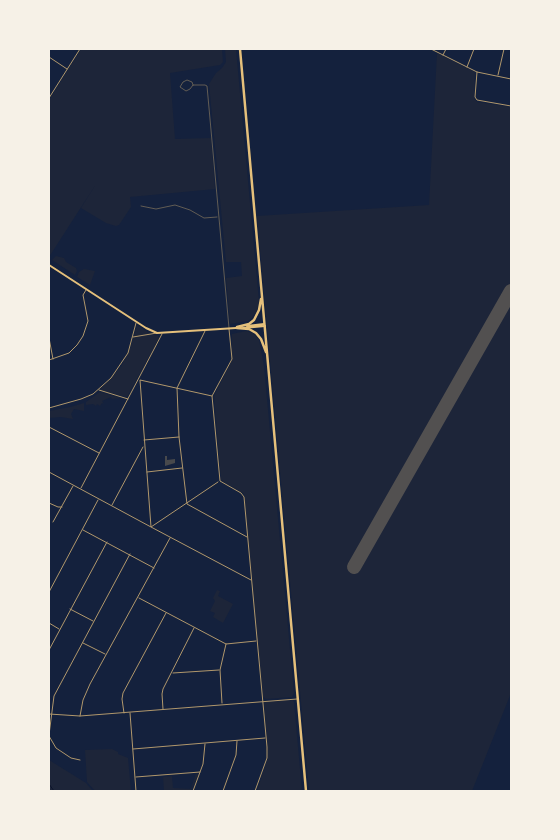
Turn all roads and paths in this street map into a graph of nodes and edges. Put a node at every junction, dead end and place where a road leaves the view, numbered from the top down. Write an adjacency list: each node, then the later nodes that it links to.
1 (80, 49): 10 (street)
2 (240, 49): 21 (highway)
3 (431, 49): 7 (street)
4 (446, 49): 7 (street)
5 (474, 49): 9 (street)
6 (504, 49): 12 (street)
7 (444, 55): 9 (street)
8 (49, 57): 10 (street)
9 (467, 67): 11 (street)
10 (67, 69): 15 (street)
11 (477, 72): 12 (street); 16 (street)
12 (498, 76): 13 (street)
13 (511, 79)
14 (193, 85): 14 (lane); 18 (lane)
15 (49, 98)
16 (511, 106)
17 (141, 206): 18 (lane)
18 (219, 216): 25 (lane)
19 (49, 265): 20 (main road)
20 (86, 289): 22 (main road); 32 (street)
21 (262, 292): 23 (highway); 24 (highway)
22 (136, 322): 27 (main road); 30 (street)
23 (264, 325): 24 (main road); 31 (highway)
24 (237, 327): 25 (main road); 31 (highway)
25 (230, 328): 26 (main road); 37 (street)
26 (205, 331): 28 (main road); 35 (street)
27 (157, 333): 28 (main road); 30 (street)
28 (162, 334): 34 (street)
29 (49, 338): 32 (street)
30 (133, 338): 36 (street)
31 (268, 356): 80 (highway)
32 (53, 359): 33 (street)
33 (49, 360)
34 (140, 380): 35 (street); 38 (street); 42 (street)
35 (176, 388): 37 (street); 41 (street)
36 (98, 390): 38 (street); 39 (street)
37 (212, 396): 48 (street)
38 (129, 399): 44 (street)
39 (49, 408)
40 (49, 427): 44 (street)
41 (179, 437): 42 (street); 45 (street)
42 (143, 440): 43 (street)
43 (144, 445): 47 (street); 55 (street)
44 (99, 453): 50 (street)
45 (182, 468): 47 (street); 53 (street)
46 (49, 472): 49 (street)
47 (146, 472): 57 (street)
48 (220, 482): 53 (street); 60 (street)
49 (74, 486): 50 (street); 54 (street)
50 (80, 489): 51 (street)
51 (98, 499): 55 (street); 58 (street)
52 (49, 503): 54 (street)
53 (187, 504): 57 (street); 60 (street)
54 (62, 506): 56 (street)
55 (112, 506): 57 (street)
56 (53, 522)
57 (151, 527): 59 (street)
58 (83, 529): 61 (street); 65 (street)
59 (170, 537): 63 (street); 64 (street)
60 (247, 538): 64 (street)
61 (107, 542): 62 (street); 67 (street)
62 (130, 554): 63 (street); 69 (street)
63 (154, 568): 66 (street)
64 (252, 581): 73 (street)
65 (49, 592)
66 (138, 597): 68 (street); 77 (street)
67 (70, 609): 69 (street); 72 (street)
68 (167, 613): 71 (street); 84 (street)
69 (94, 621): 74 (street)
70 (49, 623): 72 (street)
71 (194, 627): 75 (street); 79 (street)
72 (60, 629): 76 (street)
73 (257, 641): 75 (street); 81 (street)
74 (83, 643): 77 (street); 86 (street)
75 (226, 644): 78 (street)
76 (49, 650)
77 (106, 654): 87 (street)
78 (220, 670): 79 (street); 82 (street)
79 (172, 673): 83 (street)
80 (298, 698): 81 (street); 100 (highway)
81 (262, 701): 82 (street); 89 (street)
82 (222, 704): 83 (street)
83 (163, 710): 85 (street)
84 (124, 713): 85 (street); 87 (street)
85 (130, 713): 92 (street)
86 (50, 714): 87 (street); 88 (street)
87 (80, 716)
88 (49, 735): 93 (street)
89 (266, 738): 90 (street); 99 (street)
90 (237, 740): 91 (street); 98 (street)
91 (204, 743): 92 (street); 94 (street)
92 (133, 749): 95 (street)
93 (80, 760)
94 (200, 772): 95 (street); 97 (street)
95 (135, 777): 96 (street)
96 (136, 791)
97 (193, 791)
98 (223, 791)
99 (255, 791)
100 (306, 791)

